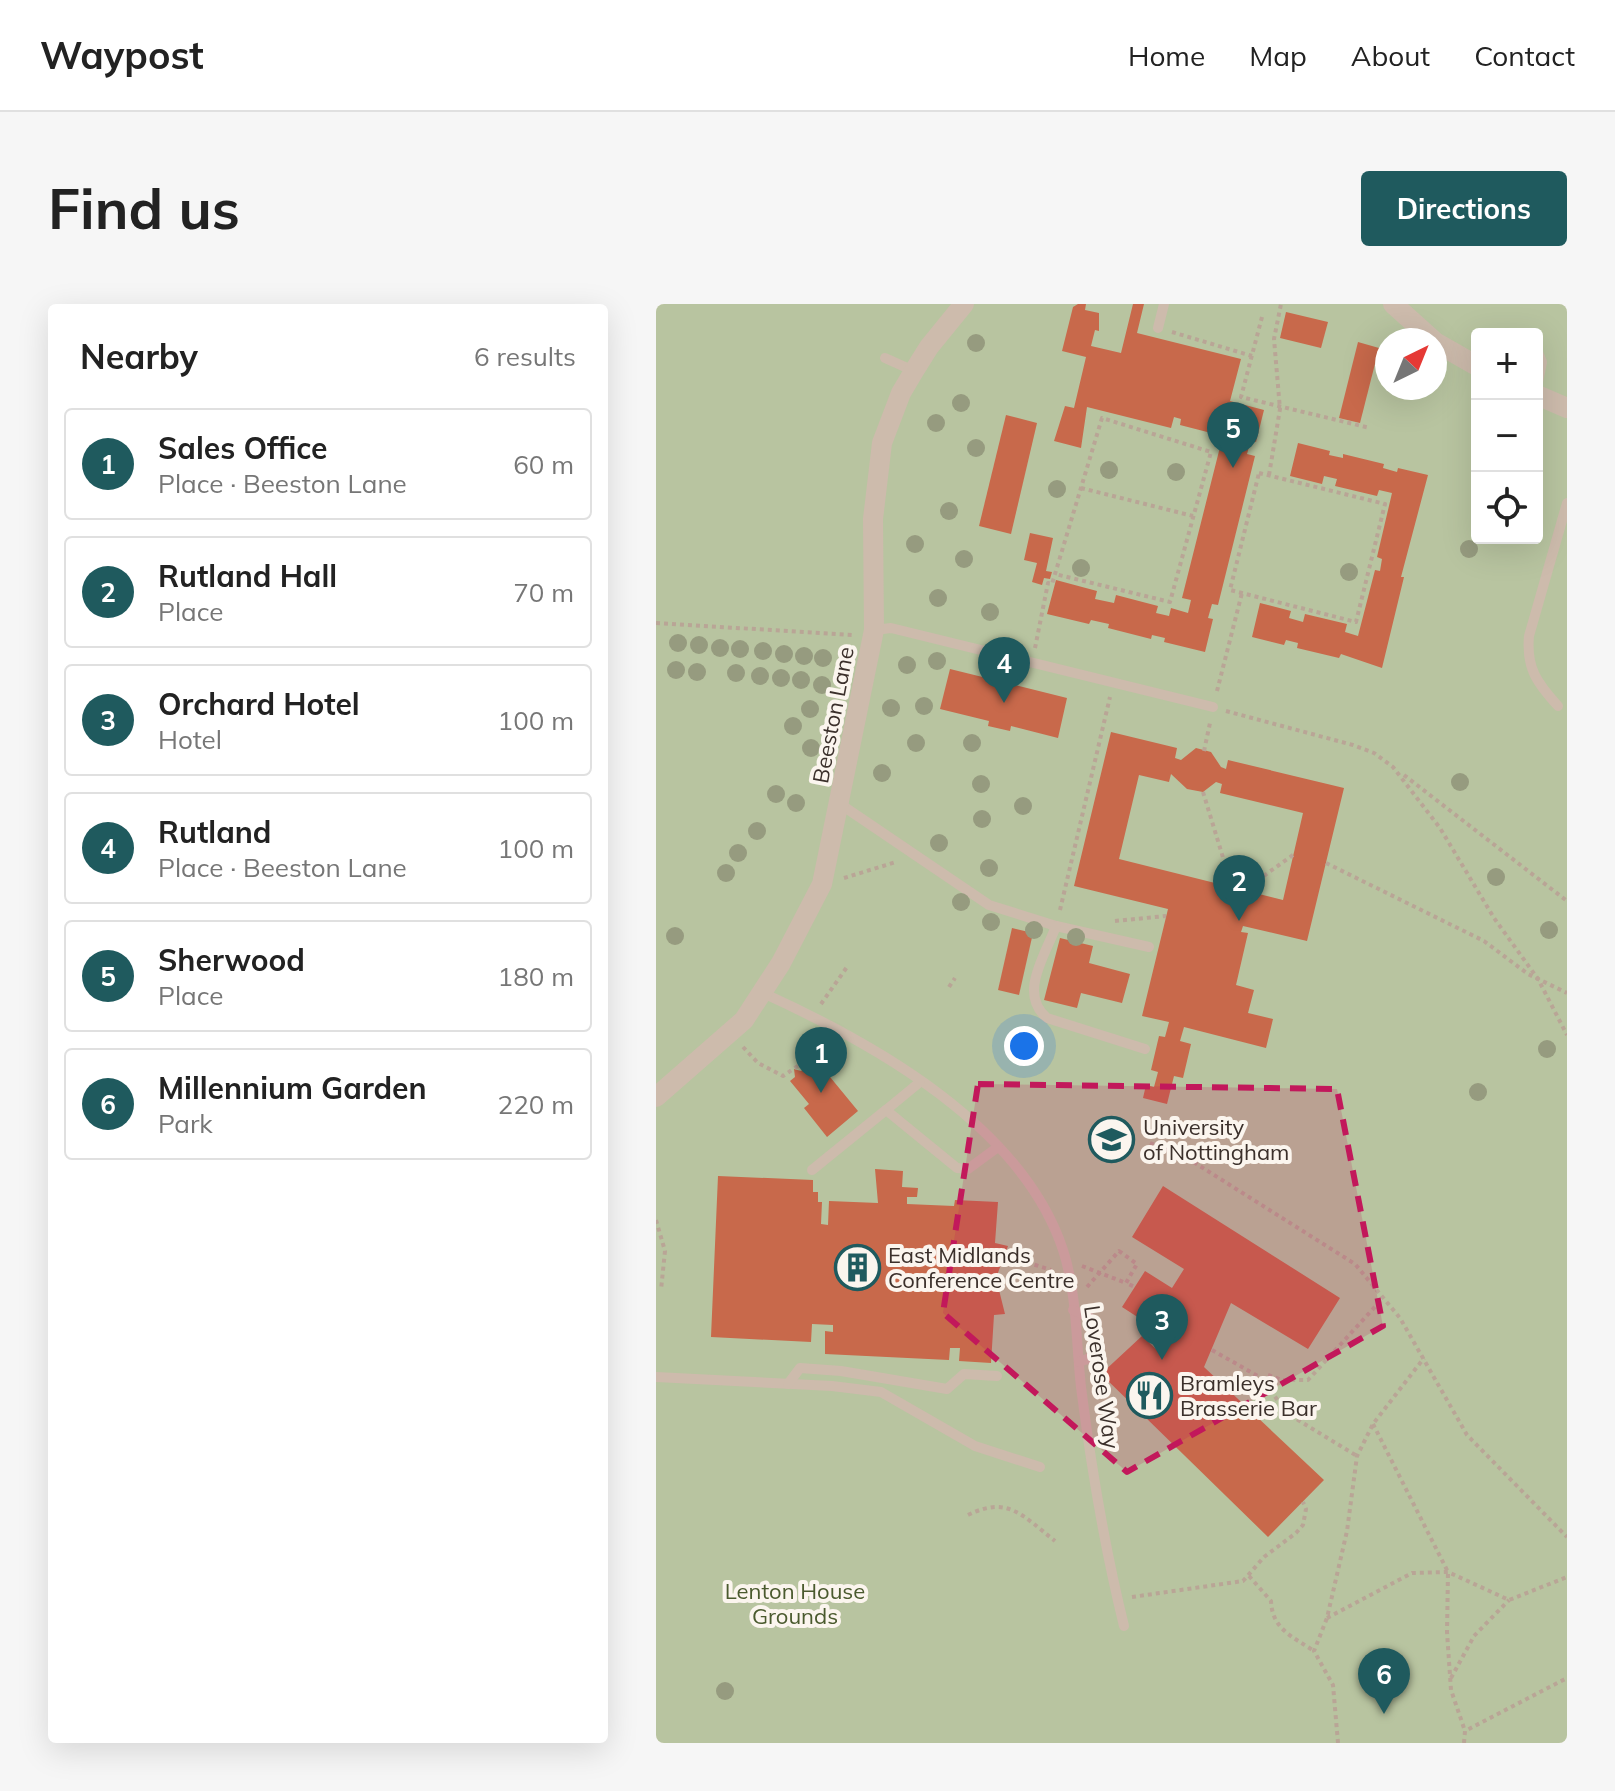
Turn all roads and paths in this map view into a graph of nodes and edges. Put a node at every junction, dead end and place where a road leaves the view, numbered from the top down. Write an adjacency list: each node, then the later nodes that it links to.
1 (964, 304): 12 (street, Beeston Lane)
2 (1164, 304): 6 (lane)
3 (1281, 304): 15 (path)
4 (1393, 304): 7 (street)
5 (1262, 317): 9 (path)
6 (1158, 328): 9 (path)
7 (1420, 328)
8 (1447, 349): 11 (street)
9 (1252, 356): 15 (path)
10 (885, 358): 12 (lane)
11 (1471, 363)
12 (914, 371): 24 (street, Beeston Lane)
13 (1543, 398): 14 (street)
14 (1567, 408)
15 (1280, 409): 16 (path); 17 (path)
16 (1370, 428)
17 (1269, 475): 22 (path); 22 (path)
18 (1081, 488): 20 (path); 20 (path); 21 (path)
19 (1567, 503): 27 (lane)
20 (1193, 516): 21 (path)
21 (1055, 574): 25 (path)
22 (1242, 593): 28 (path)
23 (656, 623): 24 (path)
24 (874, 630): 25 (lane); 32 (street, Beeston Lane)
25 (1032, 662): 26 (lane)
26 (1114, 683): 28 (lane); 38 (path)
27 (1558, 706)
28 (1213, 707): 29 (path); 30 (path)
29 (1204, 751)
30 (1393, 767): 37 (path); 42 (path)
31 (1203, 792): 33 (path)
32 (840, 804): 34 (lane); 36 (street, Beeston Lane)
33 (1293, 855)
34 (916, 857): 36 (path); 38 (lane)
35 (1326, 863): 42 (path)
36 (822, 884): 44 (street, Beeston Lane)
37 (1567, 901)
38 (1056, 926): 39 (lane); 50 (lane)
39 (1149, 947)
40 (847, 967): 46 (path)
41 (955, 978): 43 (path)
42 (1538, 979): 45 (path); 48 (path)
43 (949, 987)
44 (763, 993): 46 (lane, Loverose Way); 47 (street, Beeston Lane)
45 (1567, 993)
46 (813, 1016): 49 (lane, Loverose Way)
47 (730, 1033): 49 (path); 52 (street, Beeston Lane)
48 (1567, 1035)
49 (852, 1038): 51 (lane, Loverose Way)
50 (1145, 1049)
51 (920, 1082): 53 (lane); 55 (lane, Loverose Way)
52 (656, 1097)
53 (886, 1110): 55 (lane); 56 (lane)
54 (1150, 1143): 65 (path)
55 (998, 1147): 66 (lane, Loverose Way)
56 (812, 1170)
57 (656, 1220): 64 (path)
58 (1004, 1255): 59 (path)
59 (1034, 1265)
60 (1078, 1265): 61 (path)
61 (1100, 1273): 62 (path); 62 (path); 66 (path)
62 (1126, 1283): 63 (path)
63 (1135, 1287)
64 (661, 1290)
65 (1383, 1298): 68 (path); 72 (path)
66 (1073, 1307): 69 (lane, Loverose Way); 69 (lane)
67 (1212, 1350): 72 (path)
68 (1424, 1358): 74 (path); 79 (path)
69 (1079, 1362): 84 (lane, Loverose Way)
70 (997, 1376): 73 (lane)
71 (656, 1377): 73 (lane)
72 (1266, 1377): 75 (path)
73 (788, 1384): 76 (lane)
74 (1373, 1424): 75 (path); 81 (path)
75 (1357, 1456): 86 (path)
76 (1040, 1467)
77 (1303, 1502): 82 (path)
78 (968, 1515): 80 (path)
79 (1567, 1537)
80 (1055, 1541)
81 (1448, 1572): 85 (path); 86 (path); 90 (path)
82 (1249, 1576): 84 (path); 88 (path)
83 (1567, 1577): 85 (path)
84 (1117, 1599): 87 (lane, Loverose Way)
85 (1509, 1600): 90 (path)
86 (1327, 1618): 88 (path)
87 (1124, 1626)
88 (1314, 1651): 92 (path)
89 (1567, 1678): 91 (path)
90 (1450, 1680): 91 (path)
91 (1465, 1731): 93 (path)
92 (1338, 1743)
93 (1464, 1743)

